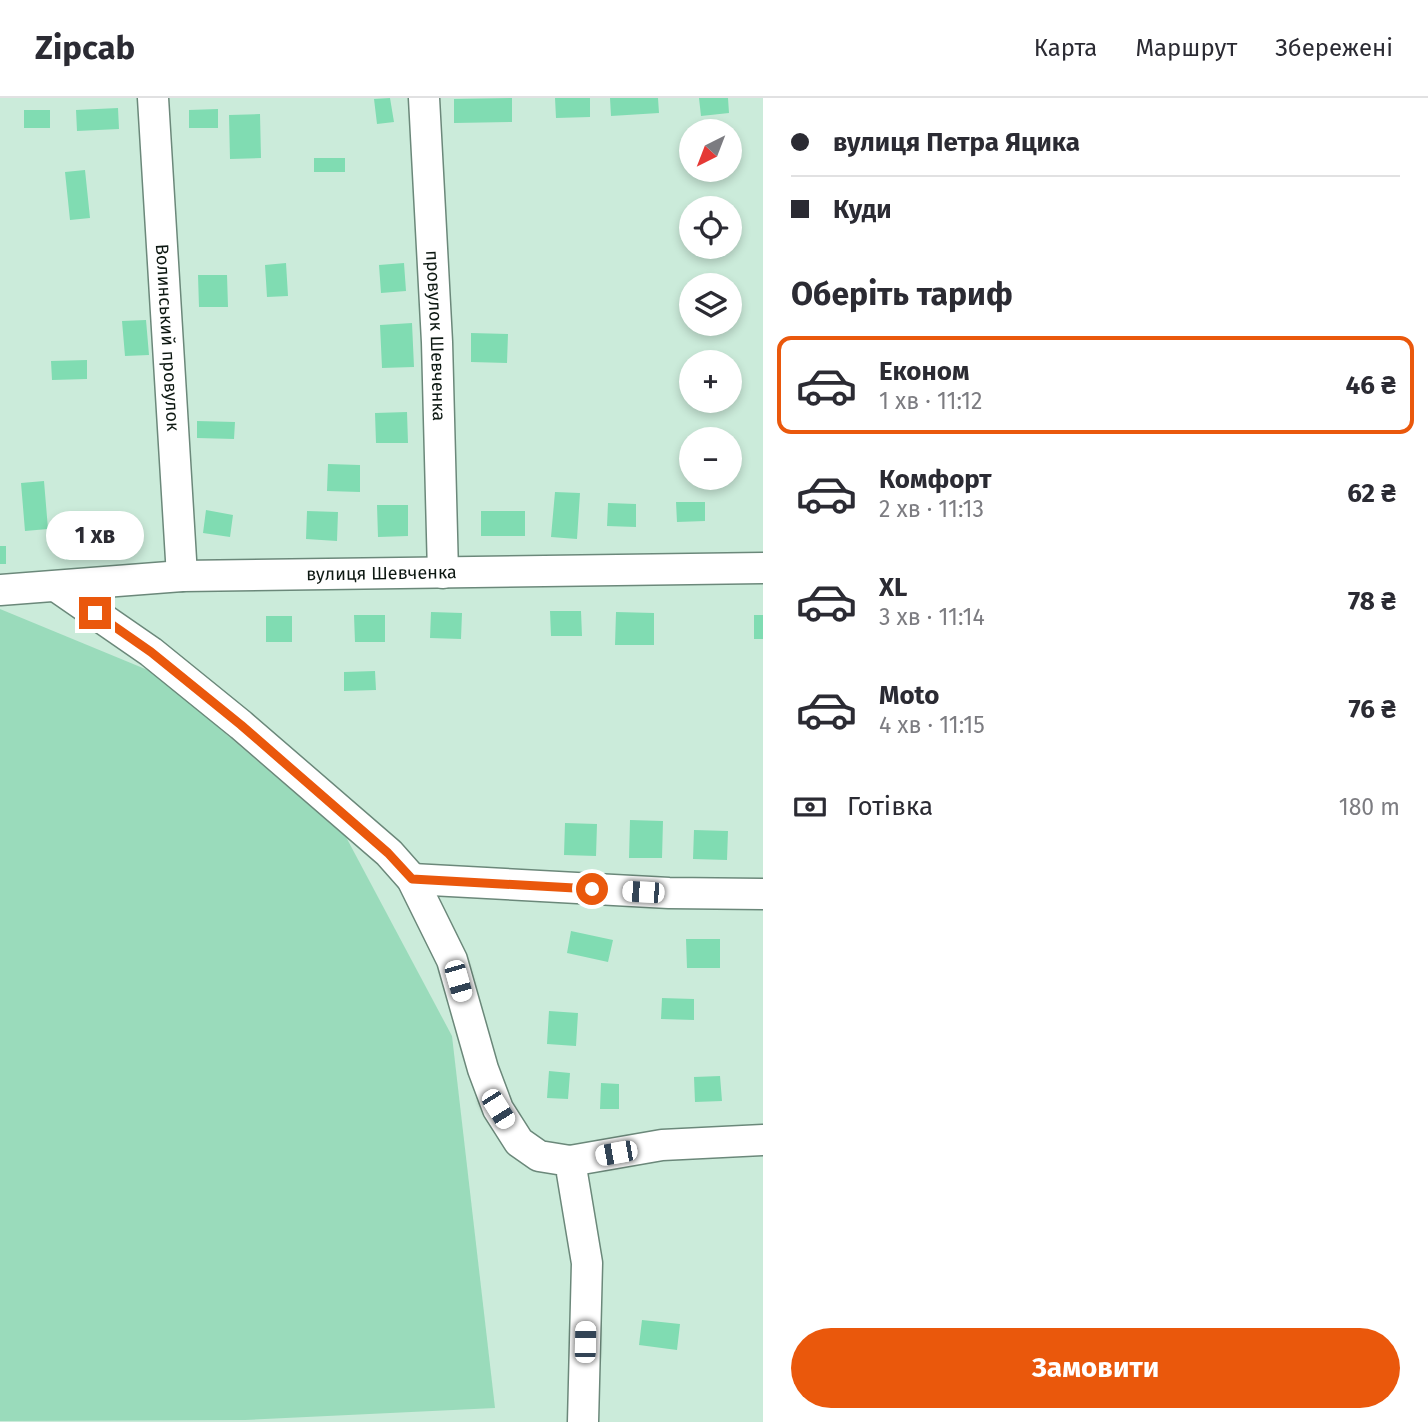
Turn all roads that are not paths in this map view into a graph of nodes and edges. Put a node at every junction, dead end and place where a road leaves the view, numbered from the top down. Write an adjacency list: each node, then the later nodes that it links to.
1 (153, 98): 5 (street, Волинський провулок)
2 (424, 98): 4 (street, провулок Шевченка)
3 (763, 568): 4 (street, вулиця Шевченка)
4 (443, 573): 5 (street, вулиця Шевченка)
5 (182, 576): 6 (street, вулиця Шевченка)
6 (57, 587): 7 (street, вулиця Шевченка); 8 (street)
7 (0, 590)
8 (412, 879): 9 (street); 11 (street)
9 (763, 894)
10 (763, 1140): 11 (street)
11 (570, 1161): 12 (street)
12 (583, 1422)

